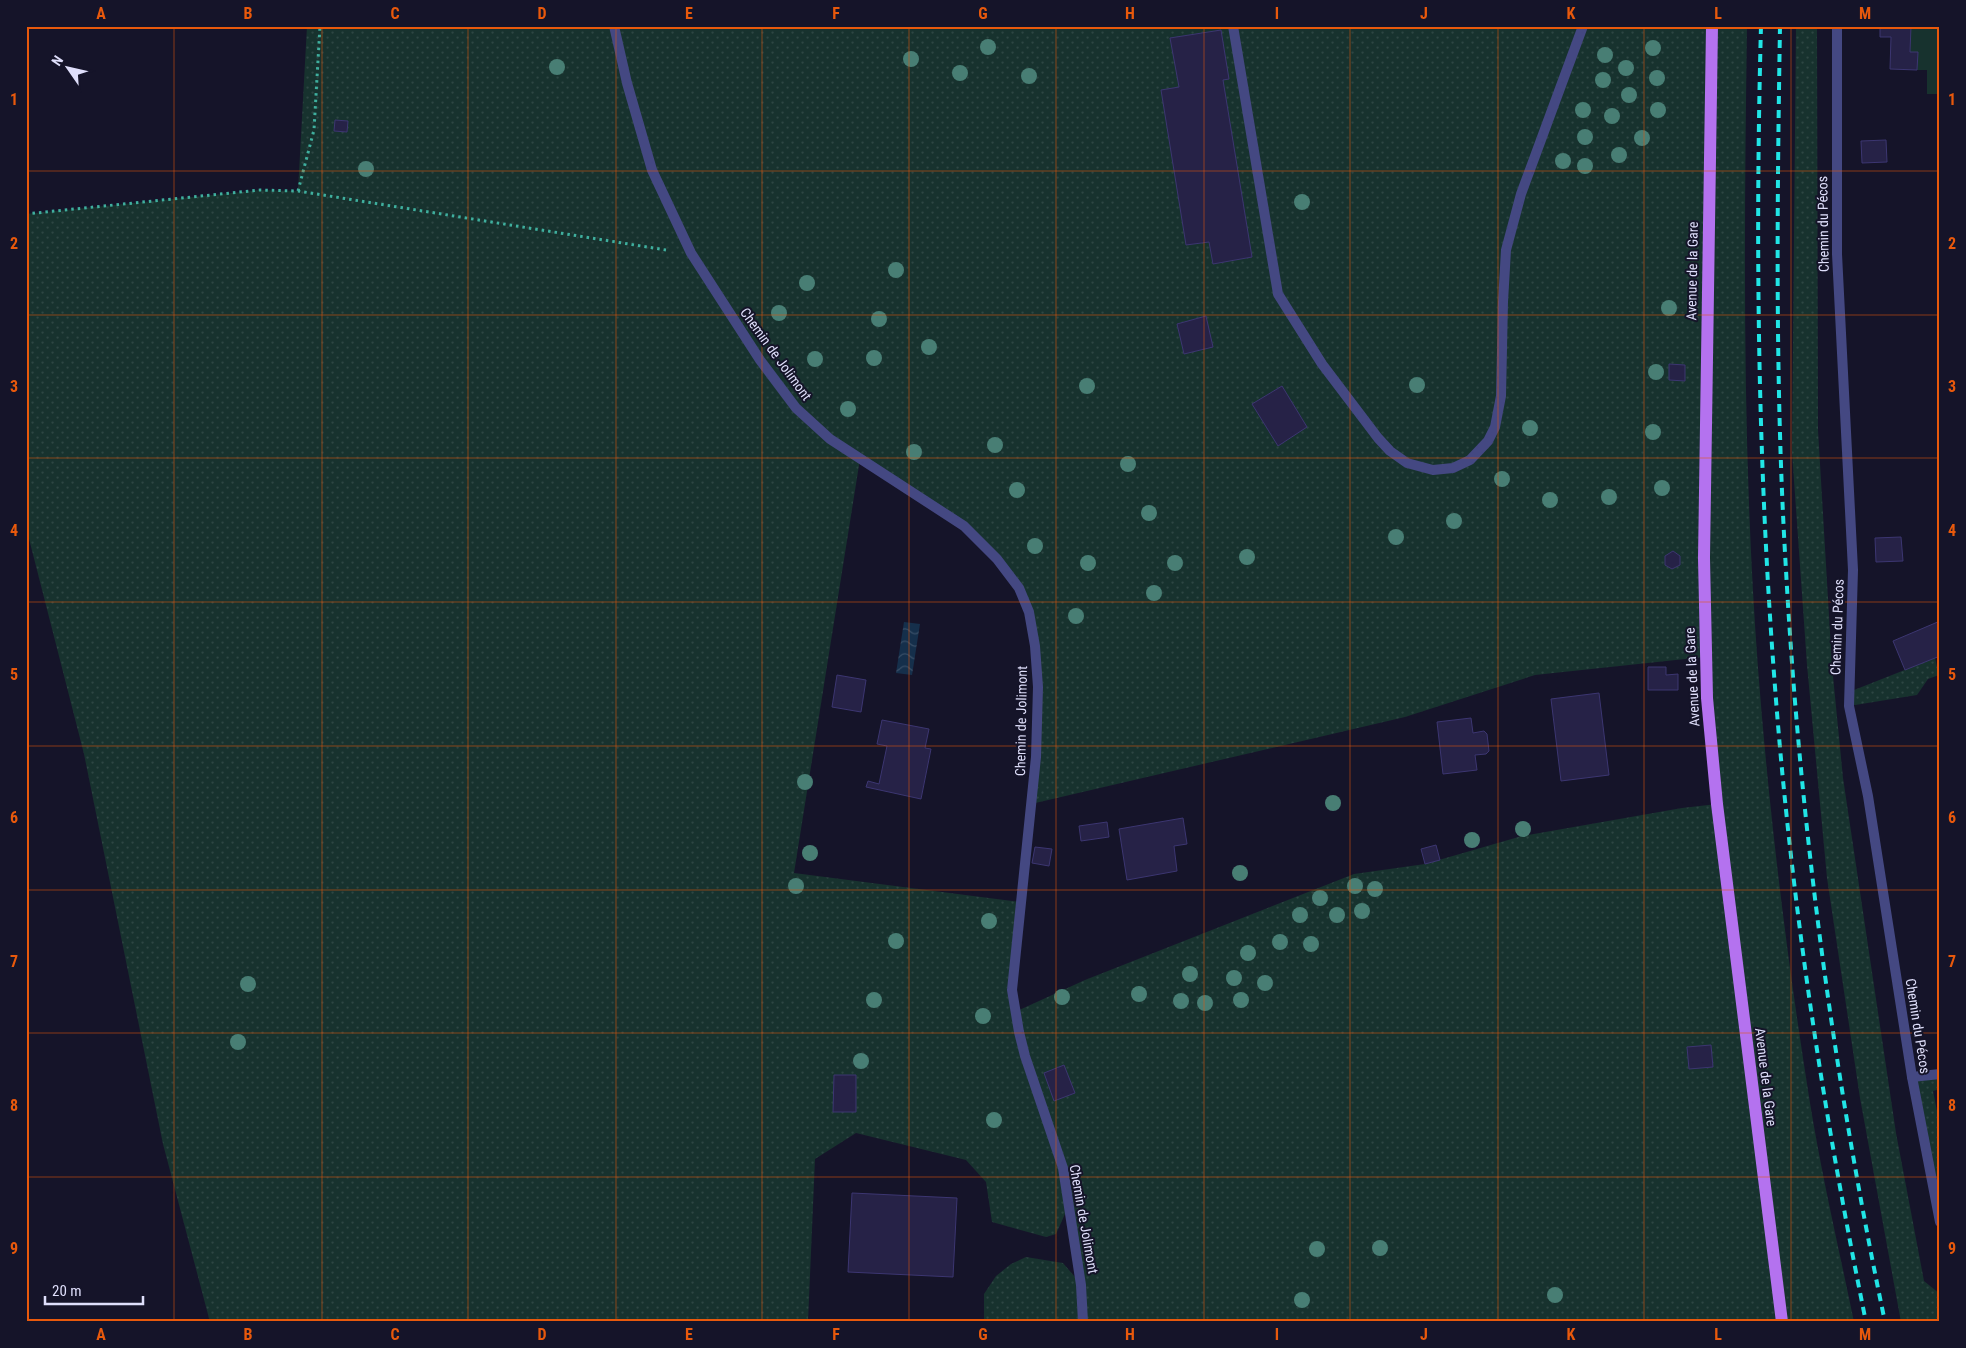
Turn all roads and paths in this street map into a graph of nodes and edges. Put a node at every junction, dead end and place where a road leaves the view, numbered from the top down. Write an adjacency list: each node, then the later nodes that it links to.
1 (320, 26): 7 (path)
2 (614, 26): 9 (street, Chemin de Jolimont)
3 (1233, 26): 4 (street)
4 (1583, 26)
5 (1712, 26): 14 (main road, Avenue de la Gare)
6 (1837, 26): 11 (street, Chemin du Pécos)
7 (298, 191): 8 (path); 9 (path)
8 (26, 214)
9 (691, 254): 13 (street, Chemin de Jolimont)
10 (1940, 1074): 11 (street)
11 (1912, 1077): 12 (street, Chemin du Pécos)
12 (1940, 1222)
13 (1083, 1322)
14 (1782, 1322)

